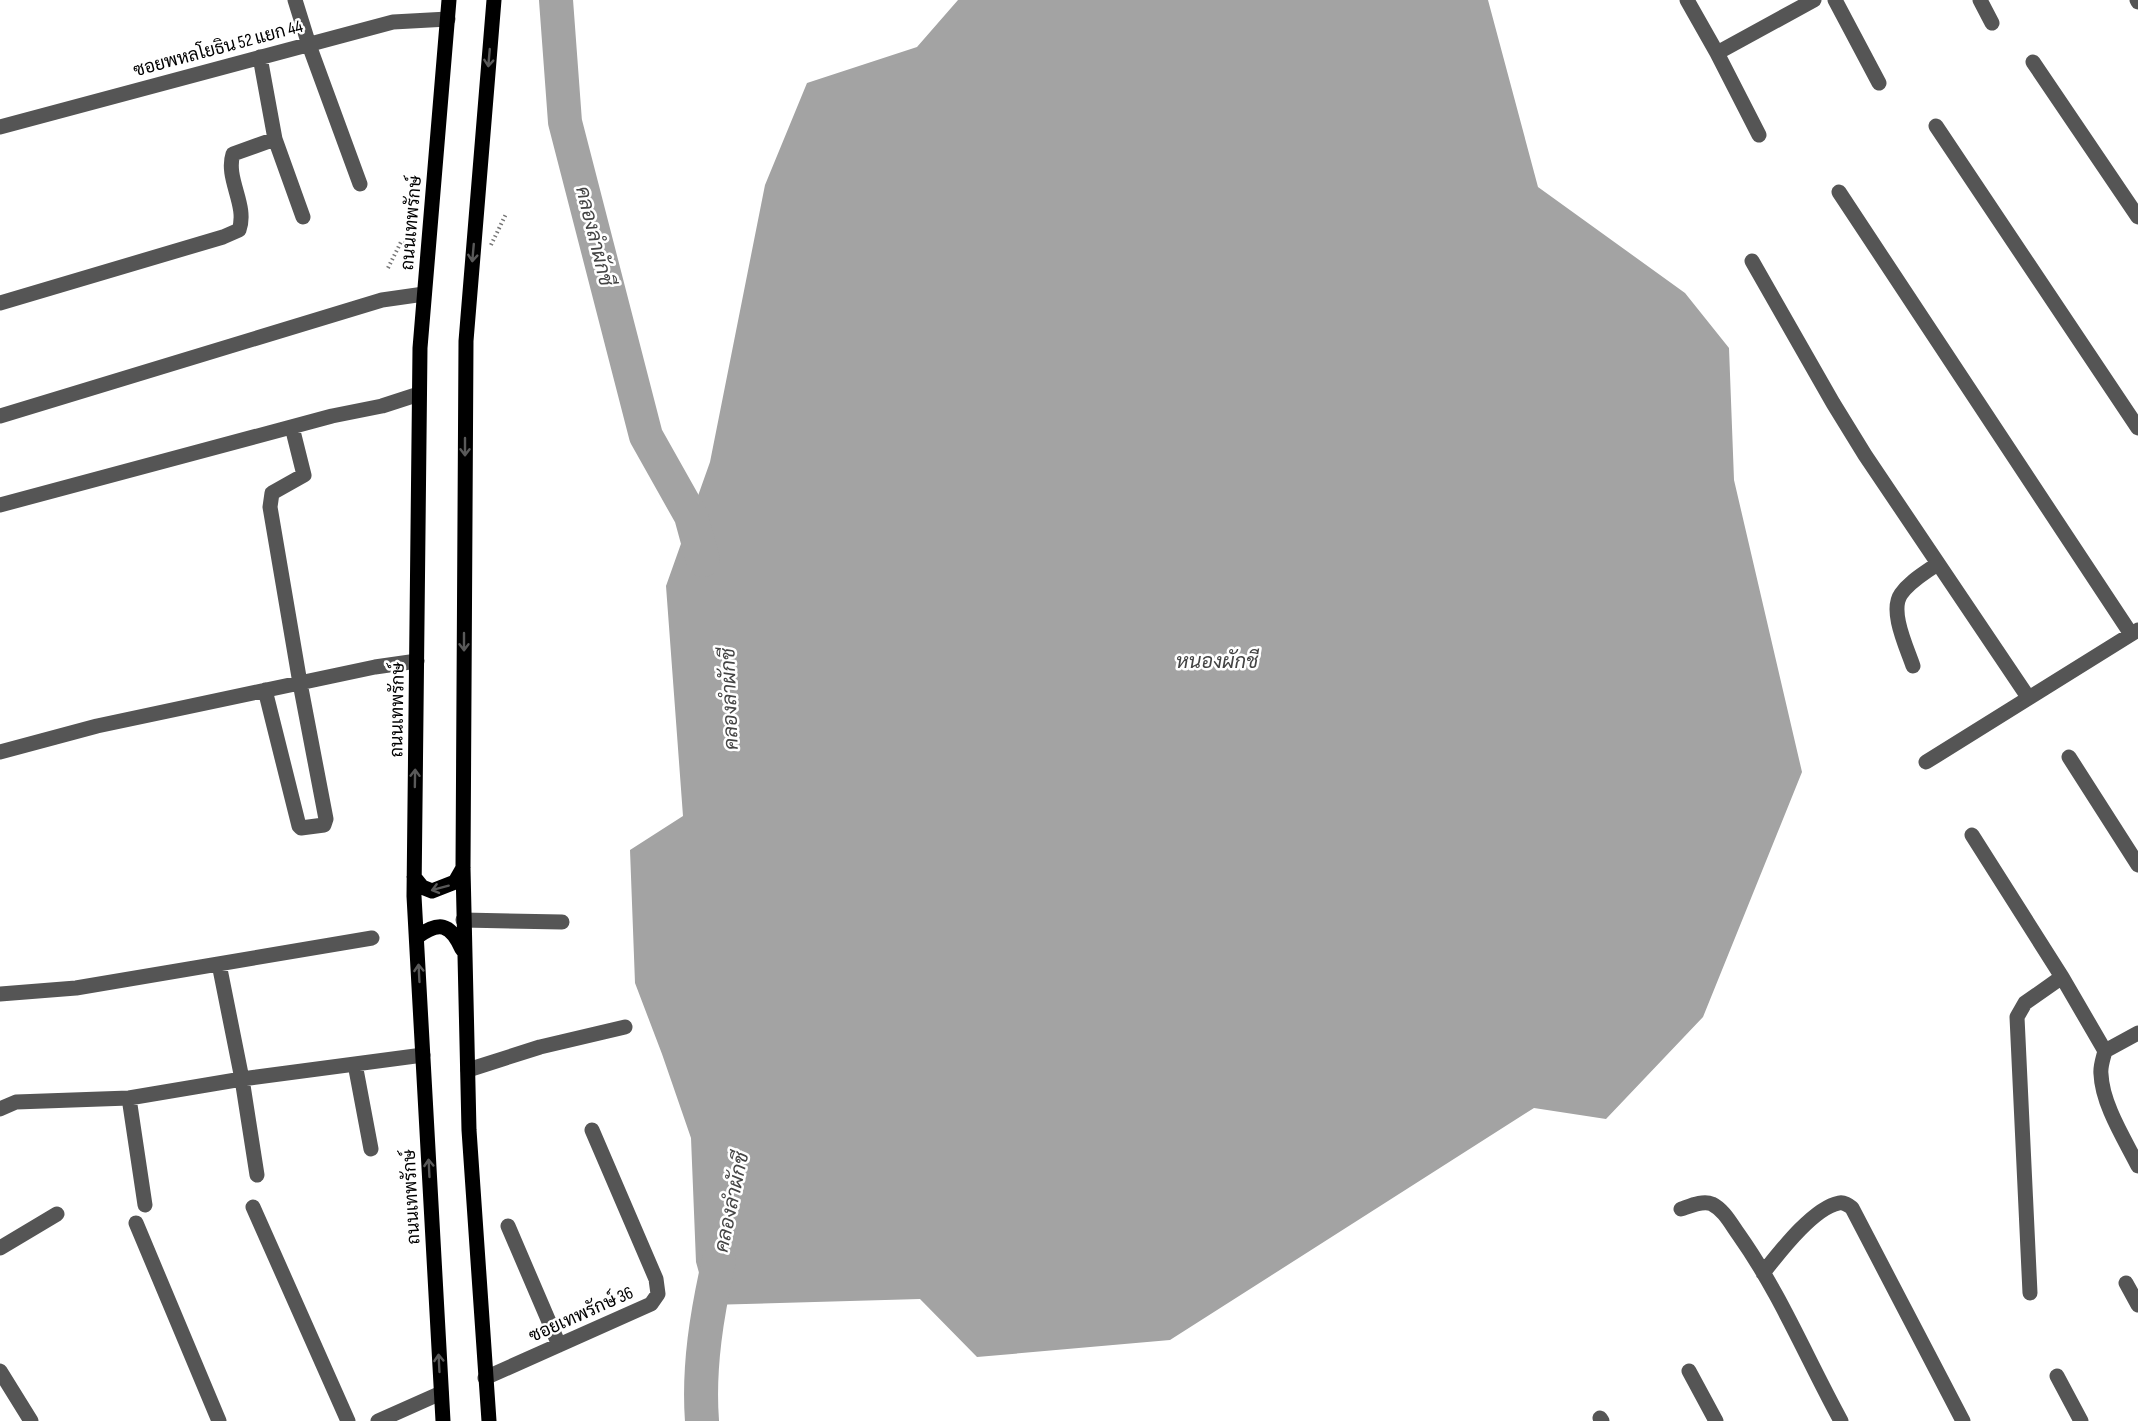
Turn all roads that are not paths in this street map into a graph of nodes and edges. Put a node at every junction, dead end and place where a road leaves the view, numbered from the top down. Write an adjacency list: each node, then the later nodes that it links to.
1 (295, 0): 9 (street)
2 (494, 0): 42 (main road, one-way to 42)
3 (1687, 0): 10 (street)
4 (1814, 0): 10 (street)
5 (1835, 0): 13 (street)
6 (1980, 0): 8 (street)
7 (448, 5): 9 (street, ซอยพหลโยธิน 52 แยก 44); 23 (main road, ถนนเทพรักษ์)
8 (1992, 23)
9 (309, 45): 11 (street, ซอยพหลโยธิน 52 แยก 44); 18 (street)
10 (1717, 53): 16 (street)
11 (260, 57): 15 (street, ซอยพหลโยธิน 52 แยก 44); 17 (street)
12 (2033, 62): 21 (street)
13 (1879, 83)
14 (1936, 126): 28 (street)
15 (0, 127)
16 (1759, 135)
17 (275, 139): 20 (street); 24 (street)
18 (360, 184)
19 (1839, 192): 31 (street)
20 (303, 217)
21 (2138, 217)
22 (1752, 261): 30 (street)
23 (424, 294): 25 (main road, ถนนเทพรักษ์); 26 (street)
24 (0, 303)
25 (419, 394): 27 (street); 32 (main road, ถนนเทพรักษ์)
26 (0, 416)
27 (292, 427): 29 (street); 34 (street)
28 (2138, 428)
29 (0, 505)
30 (1937, 564): 33 (street); 36 (street)
31 (2135, 632): 36 (street)
32 (417, 661): 34 (street); 43 (main road, ถนนเทพรักษ์, one-way to 32)
33 (1914, 666)
34 (300, 683): 35 (street); 35 (street)
35 (265, 690): 37 (street)
36 (2028, 697): 39 (street)
37 (0, 752)
38 (2069, 757): 41 (street)
39 (1926, 762)
40 (1972, 835): 50 (street)
41 (2138, 865)
42 (463, 868): 43 (main road, one-way to 43); 44 (main road)
43 (414, 877): 47 (main road, ถนนเทพรักษ์)
44 (463, 920): 45 (street); 48 (main road)
45 (562, 922)
46 (372, 938): 49 (street)
47 (417, 938): 48 (main road); 55 (main road, ถนนเทพรักษ์, one-way to 47)
48 (464, 953): 57 (main road)
49 (219, 964): 51 (street); 58 (street)
50 (2062, 977): 54 (street); 74 (street)
51 (0, 994)
52 (625, 1027): 57 (street)
53 (2138, 1033): 54 (street)
54 (2105, 1051): 63 (street)
55 (423, 1055): 56 (street); 81 (main road, ถนนเทพรักษ์, one-way to 55)
56 (356, 1064): 58 (street); 62 (street)
57 (468, 1070): 80 (main road)
58 (242, 1079): 59 (street); 64 (street)
59 (129, 1098): 60 (street); 65 (street)
60 (0, 1109)
61 (592, 1130): 76 (street, ซอยเทพรักษ์ 36)
62 (370, 1149)
63 (2138, 1166)
64 (257, 1175)
65 (145, 1205)
66 (253, 1207): 84 (street)
67 (1680, 1209): 72 (street)
68 (57, 1214): 71 (street)
69 (136, 1223): 83 (street)
70 (508, 1226): 76 (street)
71 (0, 1248)
72 (1763, 1273): 89 (street); 90 (street)
73 (2126, 1283): 75 (street)
74 (2030, 1293)
75 (2138, 1305)
76 (559, 1346): 80 (street, ซอยเทพรักษ์ 36)
77 (0, 1371): 82 (street)
78 (1689, 1371): 88 (street)
79 (2057, 1376): 91 (street)
80 (485, 1378): 87 (main road)
81 (441, 1394): 85 (street); 86 (main road, ถนนเทพรักษ์)
82 (29, 1420)
83 (219, 1421)
84 (348, 1421)
85 (378, 1421)
86 (443, 1421)
87 (489, 1421)
88 (1716, 1421)
89 (1841, 1421)
90 (1963, 1421)
91 (2080, 1421)

